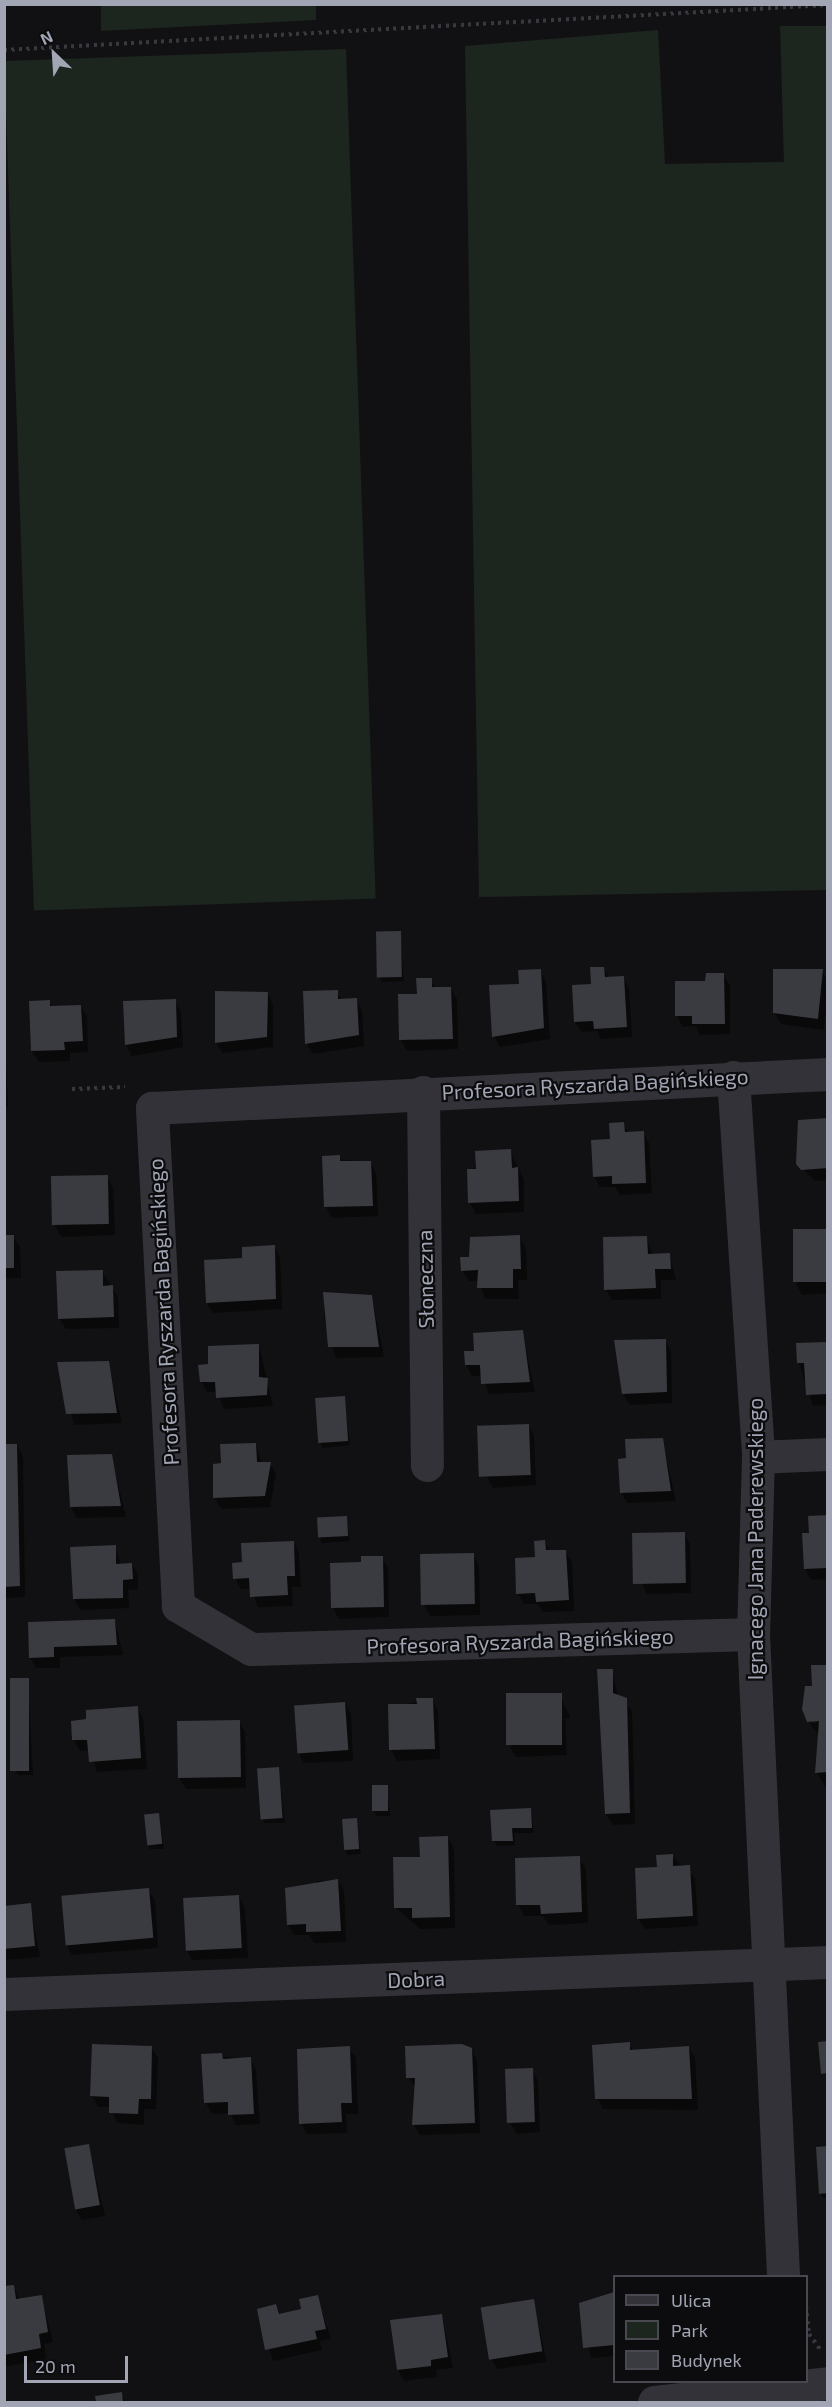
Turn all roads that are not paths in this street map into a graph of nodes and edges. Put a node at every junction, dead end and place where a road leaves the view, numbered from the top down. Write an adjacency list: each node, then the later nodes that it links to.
1 (828, 1074): 2 (street, Profesora Ryszarda Bagińskiego)
2 (733, 1077): 3 (street, Profesora Ryszarda Bagińskiego); 5 (street, Ignacego Jana Paderewskiego)
3 (423, 1092): 6 (street, Słoneczna); 7 (street, Profesora Ryszarda Bagińskiego)
4 (828, 1454): 5 (street)
5 (758, 1457): 7 (street, Ignacego Jana Paderewskiego)
6 (427, 1465)
7 (753, 1634): 9 (street, Ignacego Jana Paderewskiego)
8 (828, 1962): 9 (street, Dobra)
9 (770, 1965): 10 (street, Dobra); 11 (street, Ignacego Jana Paderewskiego)
10 (4, 1994)
11 (783, 2275)
12 (828, 2384): 13 (street)
13 (788, 2391): 14 (street)
14 (654, 2403)

